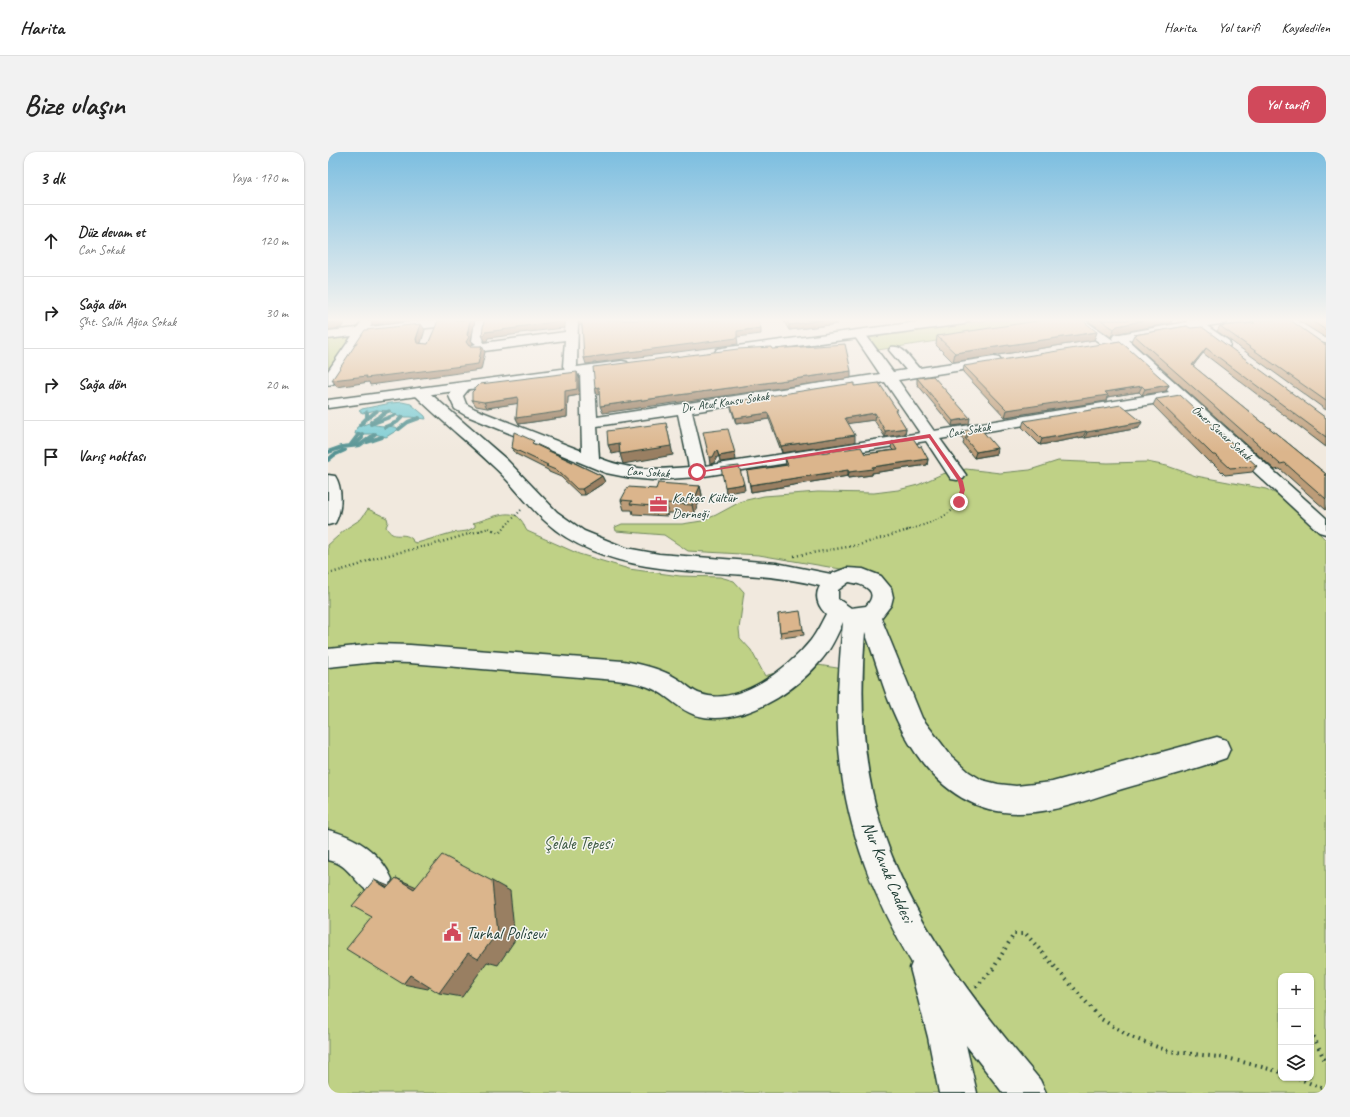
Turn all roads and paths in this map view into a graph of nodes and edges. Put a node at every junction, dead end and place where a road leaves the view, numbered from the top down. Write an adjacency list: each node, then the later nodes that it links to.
1 (340, 364): 12 (main road)
2 (592, 364): 8 (main road)
3 (616, 364): 9 (main road)
4 (880, 364): 11 (main road)
5 (908, 364): 10 (main road)
6 (979, 364): 10 (main road, Dr. Atuf Kansu Sokak)
7 (1144, 364): 15 (main road, Ömer Sunar Sokak)
8 (570, 366): 13 (main road)
9 (587, 370): 13 (main road); 21 (main road)
10 (916, 374): 11 (main road, Dr. Atuf Kansu Sokak)
11 (890, 378): 20 (main road, Dr. Atuf Kansu Sokak); 22 (main road)
12 (328, 381)
13 (464, 383): 14 (main road); 17 (main road)
14 (421, 388): 16 (main road); 18 (main road); 19 (main road)
15 (1180, 395): 22 (main road, Can Sokak); 29 (main road, Ömer Sunar Sokak)
16 (328, 397)
17 (457, 401): 19 (main road); 23 (main road, Can Sokak)
18 (328, 404)
19 (436, 408): 30 (main road)
20 (684, 408): 21 (main road, Dr. Atuf Kansu Sokak); 24 (main road)
21 (590, 423): 23 (main road)
22 (930, 436): 24 (main road, Can Sokak); 25 (main road)
23 (591, 460): 24 (main road, Can Sokak)
24 (698, 472)
25 (957, 475): 30 (path)
26 (329, 480): 28 (main road)
27 (523, 508): 31 (path)
28 (328, 519)
29 (1326, 528)
30 (769, 569): 32 (main road)
31 (328, 574)
32 (833, 582): 33 (main road); 33 (main road)
33 (854, 614): 34 (main road); 35 (main road); 38 (main road, Nur Kavak Caddesi)
34 (328, 658)
35 (1217, 748)
36 (328, 845): 37 (main road)
37 (377, 879)
38 (920, 945): 39 (main road, Nur Kavak Caddesi); 45 (main road)
39 (956, 1001): 42 (path); 46 (main road, Nur Kavak Caddesi)
40 (1314, 1037): 41 (path)
41 (1326, 1063)
42 (1278, 1071)
43 (1305, 1081): 44 (path)
44 (1326, 1090)
45 (958, 1093)
46 (1027, 1093)

